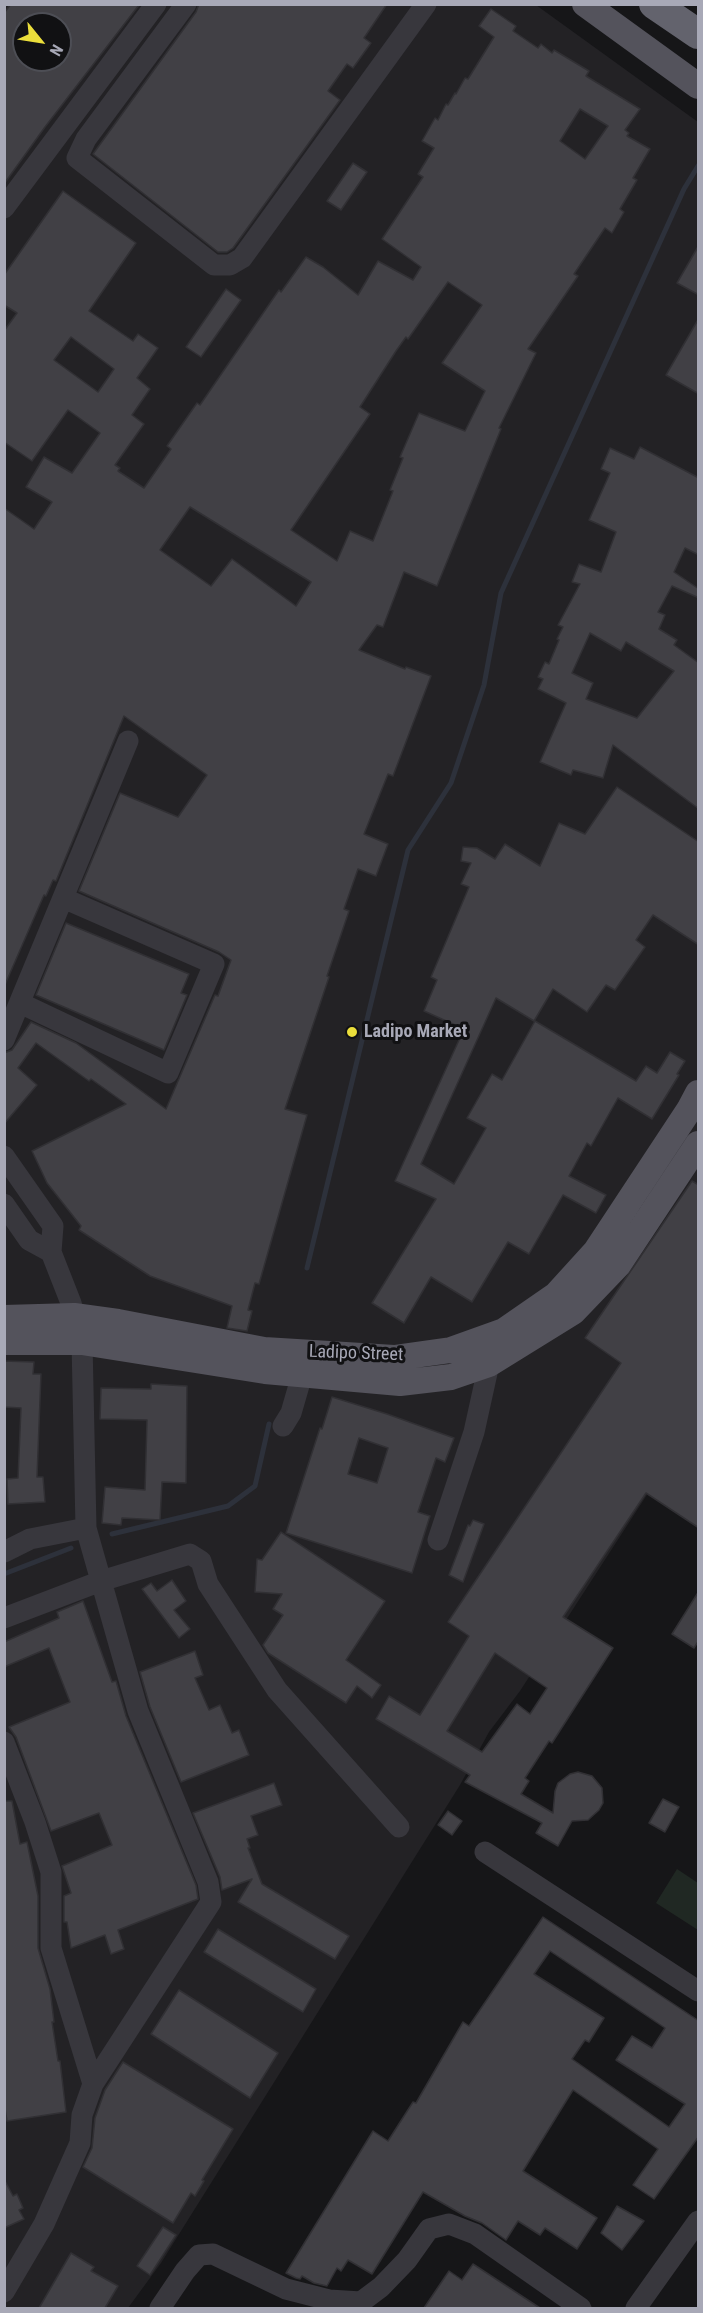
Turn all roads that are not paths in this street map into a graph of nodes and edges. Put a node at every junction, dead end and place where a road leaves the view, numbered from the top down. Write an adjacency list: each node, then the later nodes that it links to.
1 (156, 4): 8 (street)
2 (186, 4): 3 (street)
3 (426, 4)
4 (585, 4): 7 (main road)
5 (654, 4): 6 (highway)
6 (699, 34)
7 (699, 86)
8 (4, 208)
9 (128, 741): 10 (street)
10 (63, 898): 11 (street); 11 (street)
11 (20, 1004): 12 (street)
12 (4, 1040)
13 (699, 1093): 18 (main road, Ladipo Street)
14 (699, 1144): 22 (main road, Ladipo Street)
15 (4, 1156): 17 (street)
16 (4, 1204): 17 (street)
17 (51, 1252): 18 (street)
18 (74, 1316): 19 (main road, Ladipo Street); 21 (street)
19 (4, 1318)
20 (4, 1342): 21 (main road, Ladipo Street)
21 (82, 1342): 23 (main road, Ladipo Street); 25 (street)
22 (489, 1364): 23 (main road, Ladipo Street); 26 (street)
23 (302, 1375): 24 (street)
24 (283, 1426)
25 (86, 1528): 27 (street); 28 (street)
26 (438, 1540)
27 (4, 1552)
28 (101, 1581): 29 (street); 31 (street); 34 (street)
29 (4, 1618)
30 (4, 1742): 34 (street)
31 (399, 1827)
32 (486, 1852): 33 (street)
33 (699, 1991)
34 (93, 2084): 36 (street)
35 (699, 2221): 39 (street)
36 (4, 2292)
37 (160, 2308): 38 (street)
38 (581, 2308)
39 (636, 2308)

